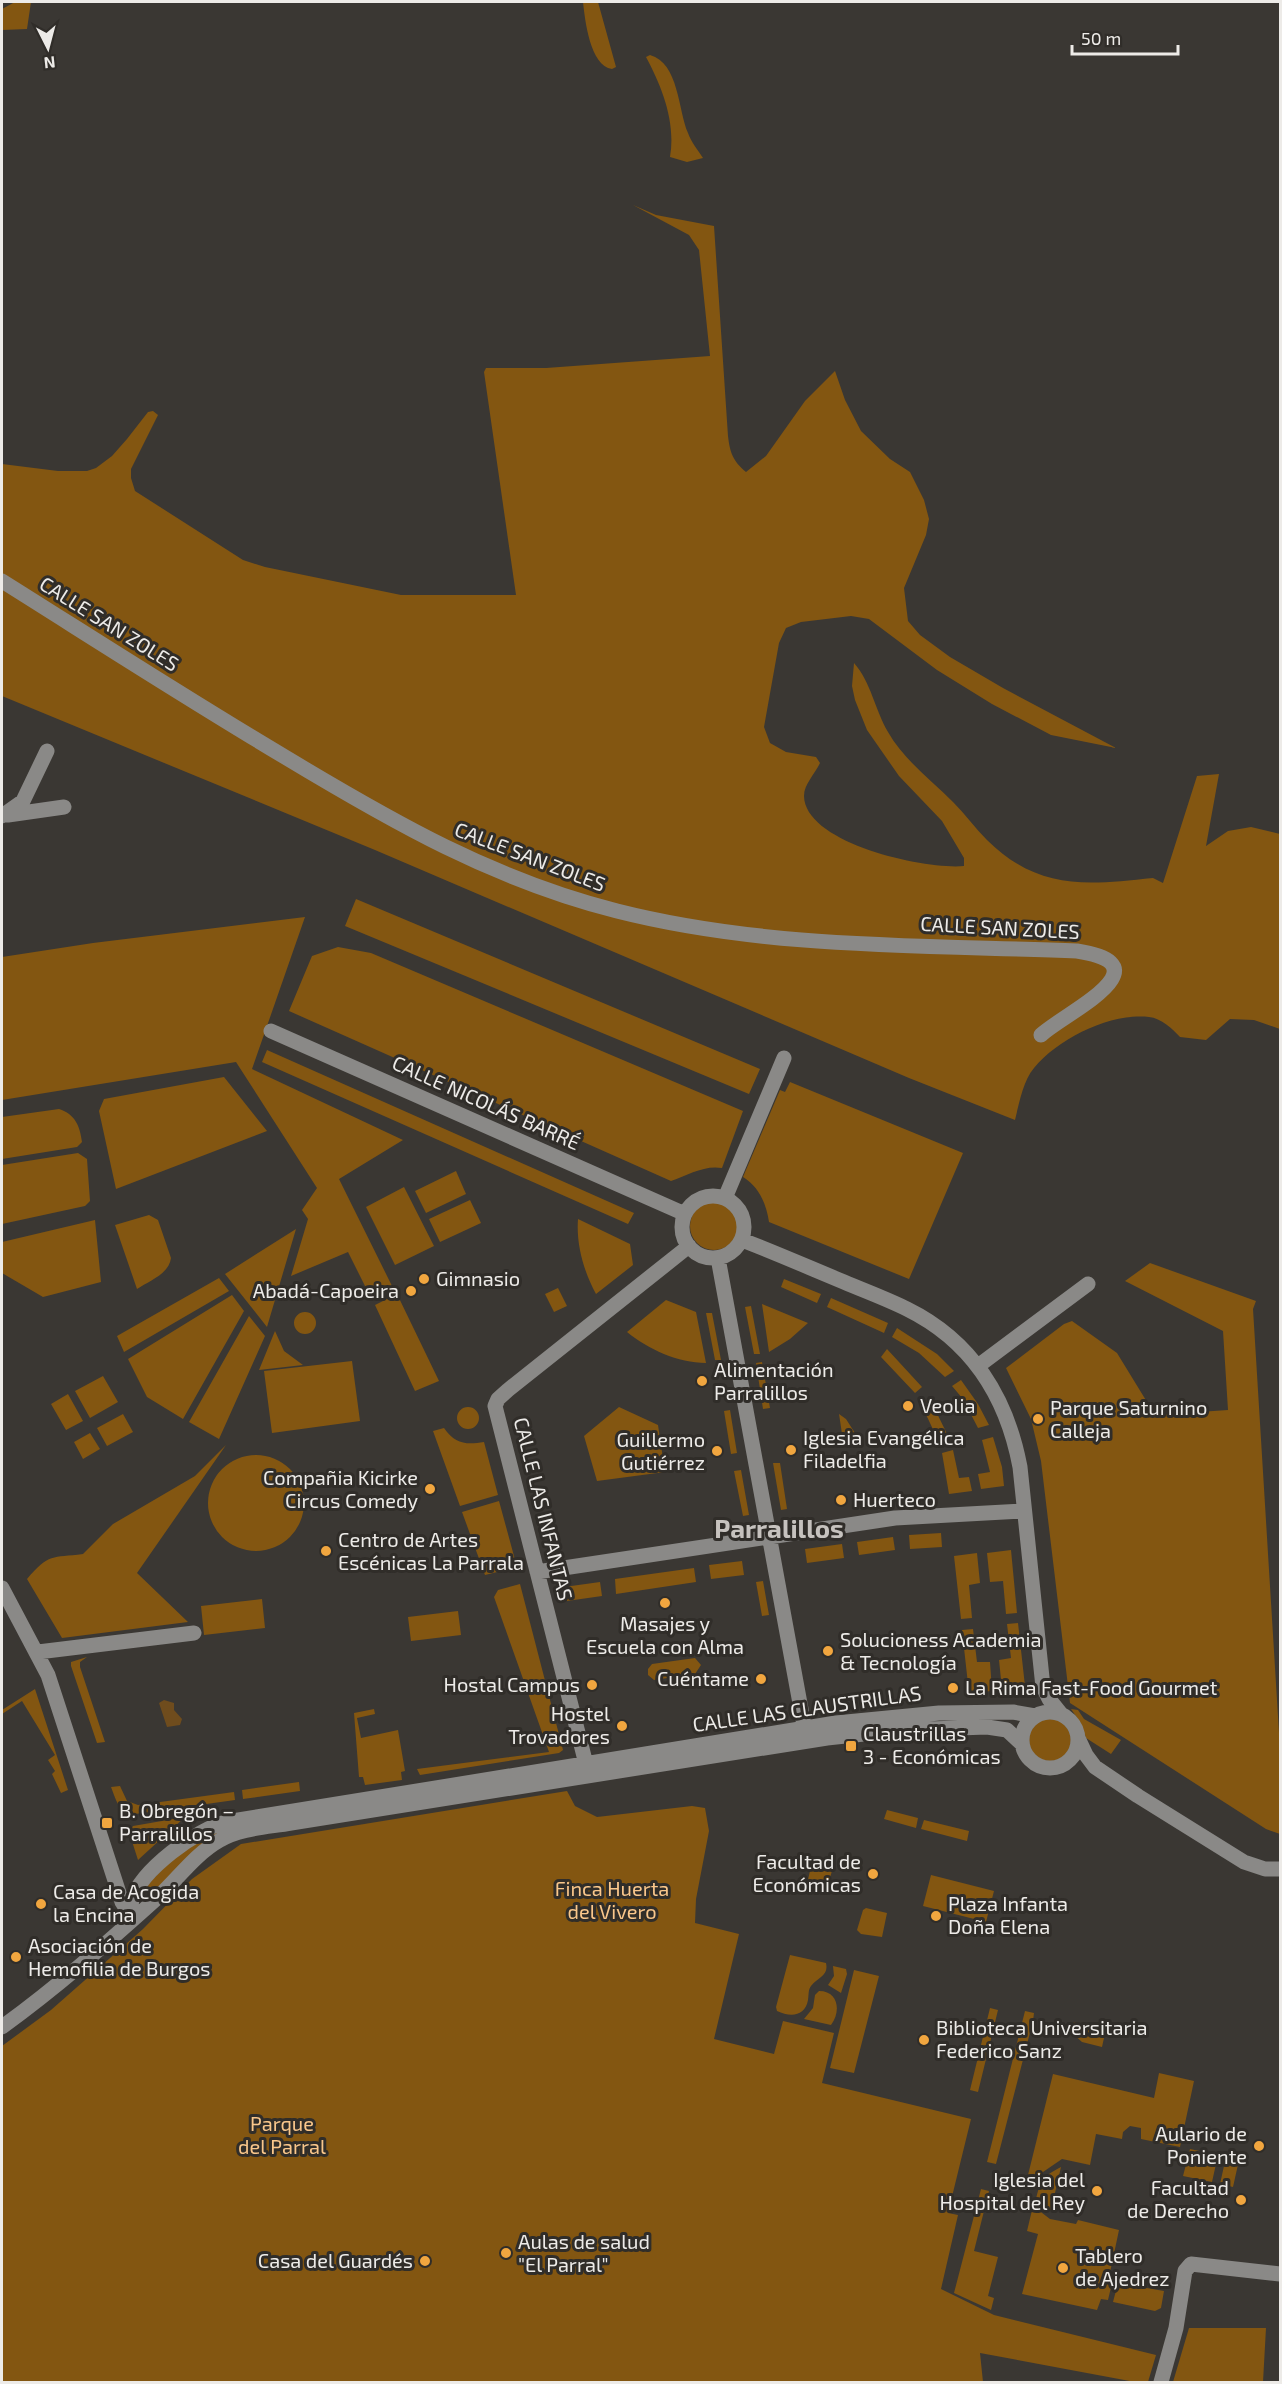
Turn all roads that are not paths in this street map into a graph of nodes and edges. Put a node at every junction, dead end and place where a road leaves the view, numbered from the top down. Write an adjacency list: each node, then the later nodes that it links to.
1 (2, 582): 6 (street, CALLE SAN ZOLES)
2 (46, 752): 4 (street)
3 (64, 807): 4 (street)
4 (2, 816)
5 (271, 1031): 9 (street, CALLE NICOLÁS BARRÉ)
6 (1041, 1035)
7 (784, 1058): 8 (street)
8 (725, 1198): 9 (street); 10 (street)
9 (685, 1214): 11 (street)
10 (742, 1240): 12 (street); 14 (street)
11 (689, 1246): 12 (street); 17 (street, CALLE LAS INFANTAS)
12 (718, 1258): 16 (street)
13 (1088, 1284): 14 (street)
14 (978, 1366): 15 (street)
15 (1024, 1511): 16 (street); 21 (street)
16 (769, 1537): 17 (street); 24 (street)
17 (537, 1572): 29 (street, CALLE LAS INFANTAS)
18 (2, 1588): 20 (street)
19 (194, 1633): 20 (street)
20 (38, 1652): 34 (street)
21 (1043, 1686): 22 (street); 23 (street)
22 (1061, 1714): 23 (street); 25 (street)
23 (1035, 1716): 24 (street, CALLE LAS CLAUSTRILLAS); 26 (street)
24 (806, 1734): 26 (street, CALLE LAS CLAUSTRILLAS); 29 (street, CALLE LAS CLAUSTRILLAS); 29 (street, CALLE LAS CLAUSTRILLAS)
25 (1078, 1738): 27 (street); 28 (street)
26 (1022, 1743): 27 (street)
27 (1068, 1762): 28 (street)
28 (1095, 1767): 33 (street)
29 (587, 1770): 30 (street); 31 (street)
30 (351, 1801): 31 (street); 32 (street); 35 (street)
31 (367, 1812): 32 (street)
32 (291, 1823): 36 (street)
33 (1281, 1869)
34 (112, 1870): 35 (street); 36 (street)
35 (145, 1879): 36 (street)
36 (133, 1919): 37 (street)
37 (2, 2027)
38 (1281, 2274): 39 (street)
39 (1161, 2382)

